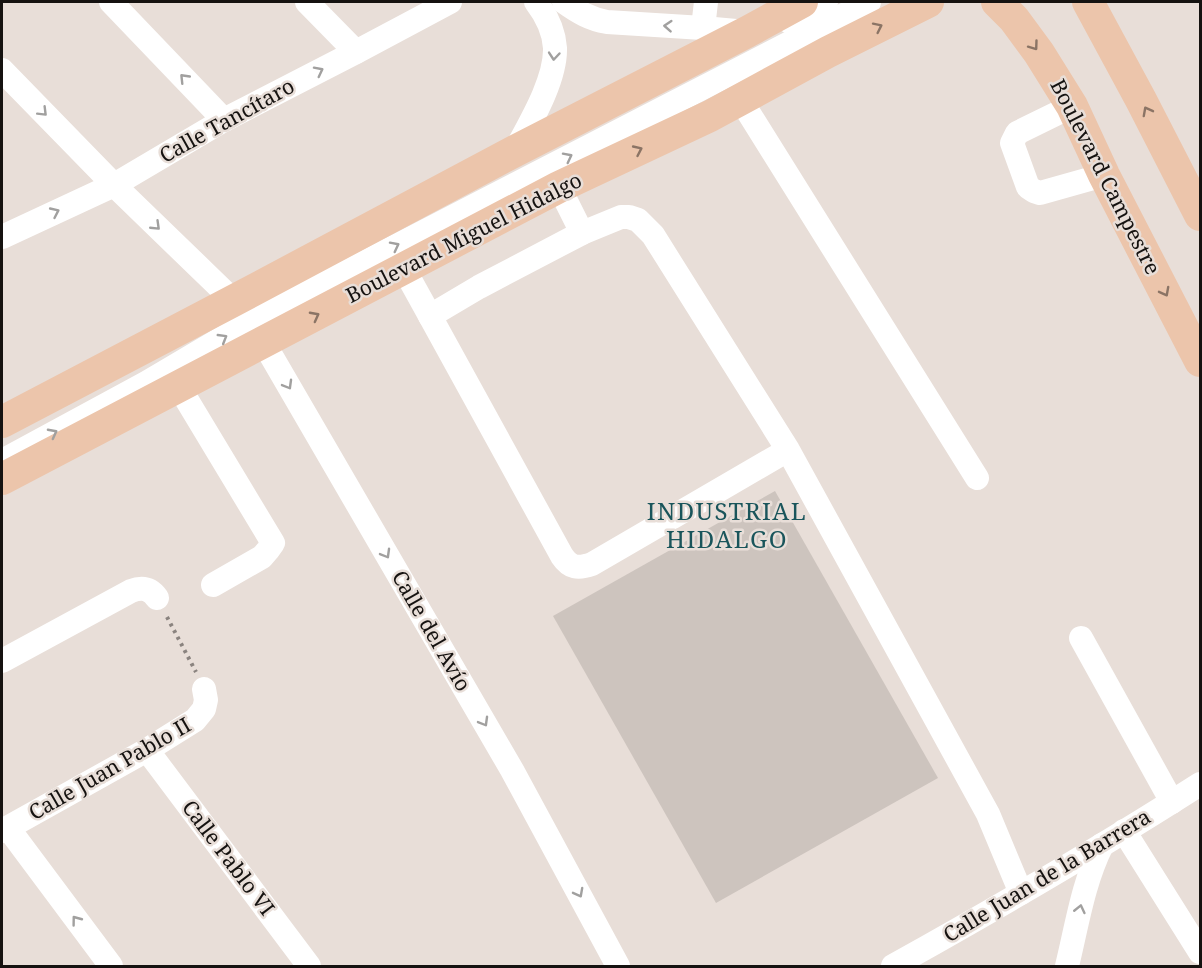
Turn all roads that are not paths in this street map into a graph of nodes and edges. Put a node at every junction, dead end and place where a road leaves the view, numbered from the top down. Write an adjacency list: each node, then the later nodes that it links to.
1 (111, 2): 21 (street, one-way to 1)
2 (307, 2): 17 (street)
3 (450, 2): 17 (street, Calle Tancítaro)
4 (536, 2): 22 (street, one-way to 22)
5 (564, 2): 14 (street, one-way to 5)
6 (706, 2): 14 (street)
7 (802, 2): 16 (main road, Boulevard Miguel Hidalgo)
8 (826, 2): 31 (street)
9 (869, 2): 31 (street, one-way to 9)
10 (928, 2): 19 (main road, Boulevard Miguel Hidalgo, one-way to 10)
11 (997, 2): 20 (main road, Boulevard Campestre, one-way to 20)
12 (1063, 2): 15 (main road)
13 (1088, 2): 15 (main road)
14 (703, 28): 16 (street)
15 (1103, 30): 26 (main road, one-way to 15)
16 (747, 32): 22 (main road, Boulevard Miguel Hidalgo)
17 (356, 52): 21 (street, Calle Tancítaro, one-way to 17)
18 (2, 70): 24 (street, Calle del Avío, one-way to 24)
19 (740, 99): 25 (main road, Boulevard Miguel Hidalgo, one-way to 19); 38 (street)
20 (1072, 106): 23 (main road, Boulevard Campestre); 23 (street)
21 (224, 120): 24 (street, Calle Tancítaro)
22 (515, 151): 31 (main road, Boulevard Miguel Hidalgo)
23 (1104, 175): 32 (main road, Boulevard Campestre, one-way to 32)
24 (114, 185): 28 (street, Calle Tancítaro, one-way to 24); 31 (street, Calle del Avío, one-way to 31)
25 (559, 187): 27 (street); 29 (main road, Boulevard Miguel Hidalgo)
26 (1200, 215)
27 (582, 233): 30 (street); 36 (street)
28 (2, 237)
29 (404, 269): 30 (street); 31 (main road, Boulevard Miguel Hidalgo, one-way to 29)
30 (430, 316): 36 (street)
31 (247, 318): 33 (main road, Boulevard Miguel Hidalgo); 34 (main road, Boulevard Miguel Hidalgo); 35 (street); 37 (street, one-way to 31); 55 (street, Calle del Avío, one-way to 55)
32 (1200, 361)
33 (179, 387): 39 (main road, Boulevard Miguel Hidalgo); 40 (street)
34 (2, 422)
35 (2, 432)
36 (788, 450): 51 (street)
37 (2, 461)
38 (977, 478)
39 (2, 479)
40 (213, 585)
41 (157, 598): 43 (street)
42 (1081, 638): 47 (street)
43 (2, 661)
44 (204, 689): 45 (street, Calle Juan Pablo II)
45 (147, 750): 48 (street, Calle Juan Pablo II); 54 (street, Calle Pablo VI)
46 (1200, 784): 47 (street, Calle Juan de la Barrera)
47 (1172, 802): 49 (street, Calle Juan de la Barrera)
48 (5, 830): 53 (street, one-way to 48)
49 (1124, 831): 50 (street, Calle Juan de la Barrera); 52 (street)
50 (1102, 845): 51 (street, Calle Juan de la Barrera); 57 (street, one-way to 50)
51 (1021, 893): 56 (street, Calle Juan de la Barrera)
52 (1200, 951)
53 (111, 966)
54 (309, 966)
55 (618, 966)
56 (893, 966)
57 (1067, 966)

